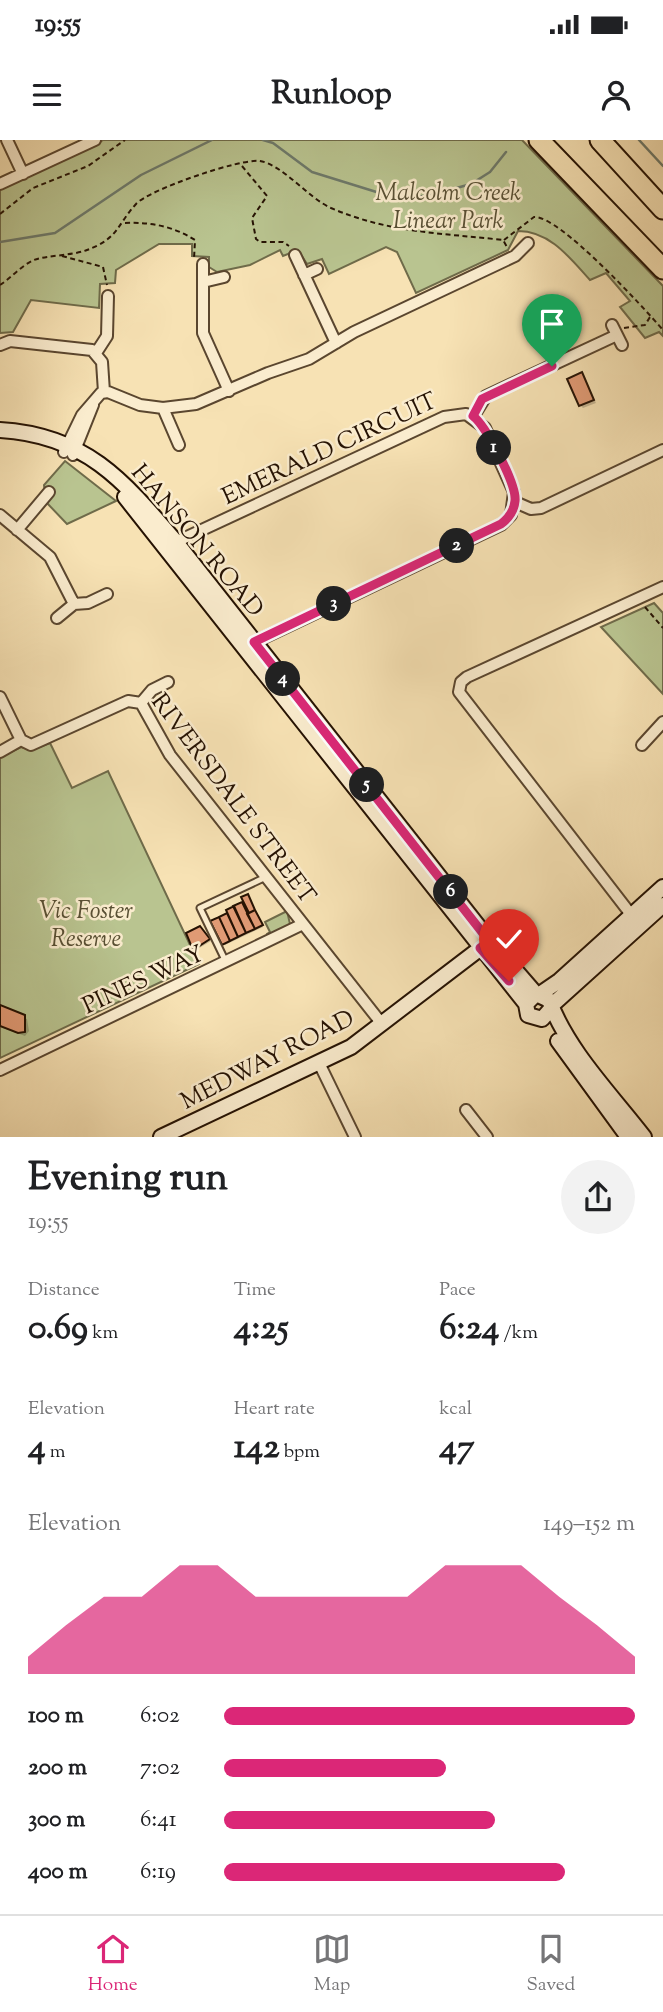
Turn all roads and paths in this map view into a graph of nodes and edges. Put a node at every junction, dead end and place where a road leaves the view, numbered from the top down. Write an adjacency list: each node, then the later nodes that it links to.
1 (7, 140): 7 (street)
2 (95, 140): 7 (street)
3 (125, 140): 10 (path)
4 (539, 140): 17 (highway)
5 (600, 140): 9 (highway)
6 (242, 165): 11 (path); 13 (path); 23 (path)
7 (23, 173): 8 (street)
8 (0, 184)
9 (663, 209)
10 (0, 214)
11 (125, 223): 14 (path); 15 (path)
12 (527, 243): 26 (street)
13 (295, 255): 18 (street)
14 (62, 256): 21 (path); 22 (path)
15 (203, 264): 20 (street)
16 (317, 269): 18 (street)
17 (663, 269)
18 (304, 275): 26 (street)
19 (224, 276): 20 (street)
20 (203, 282): 29 (street)
21 (0, 285)
22 (108, 296): 28 (street)
23 (651, 316): 24 (path); 25 (path)
24 (663, 330)
25 (617, 334): 32 (street)
26 (336, 343): 29 (street)
27 (0, 345): 28 (street)
28 (96, 353): 30 (street)
29 (229, 391): 31 (street)
30 (99, 396): 31 (street); 36 (street)
31 (163, 408): 35 (street)
32 (473, 416): 39 (street, EMERALD CIRCUIT); 42 (street, EMERALD CIRCUIT)
33 (0, 430): 36 (street, HANSON ROAD)
34 (0, 437): 36 (street, HANSON ROAD)
35 (178, 445)
36 (70, 450): 42 (street, HANSON ROAD)
37 (663, 450): 39 (street)
38 (49, 492): 41 (street)
39 (515, 502): 49 (street)
40 (0, 515): 41 (street)
41 (17, 530): 45 (street)
42 (170, 545): 49 (street, HANSON ROAD)
43 (663, 587): 59 (street)
44 (107, 594): 45 (street)
45 (74, 604): 47 (street)
46 (645, 607): 48 (path)
47 (57, 618)
48 (663, 628)
49 (249, 646): 61 (street, HANSON ROAD)
50 (168, 682): 52 (street)
51 (0, 697): 54 (street)
52 (141, 703): 54 (street, RIVERSDALE STREET); 57 (street, RIVERSDALE STREET)
53 (663, 722): 55 (street)
54 (21, 740): 56 (street)
55 (642, 745)
56 (0, 752)
57 (266, 877): 60 (street, RIVERSDALE STREET); 62 (lane)
58 (662, 896): 59 (street)
59 (636, 921): 63 (street)
60 (303, 924): 62 (street, PINES WAY); 66 (street, RIVERSDALE STREET)
61 (485, 944): 64 (street, HANSON ROAD); 66 (street, MEDWAY ROAD)
62 (227, 963): 68 (street, PINES WAY)
63 (582, 969): 64 (street); 65 (street)
64 (534, 997): 65 (street); 65 (street)
65 (547, 1012): 70 (street)
66 (382, 1024): 67 (street, MEDWAY ROAD)
67 (320, 1063): 71 (street, MEDWAY ROAD); 72 (street)
68 (0, 1070)
69 (466, 1110): 73 (street)
70 (626, 1132): 74 (street)
71 (162, 1137)
72 (355, 1137)
73 (486, 1137)
74 (644, 1137)

